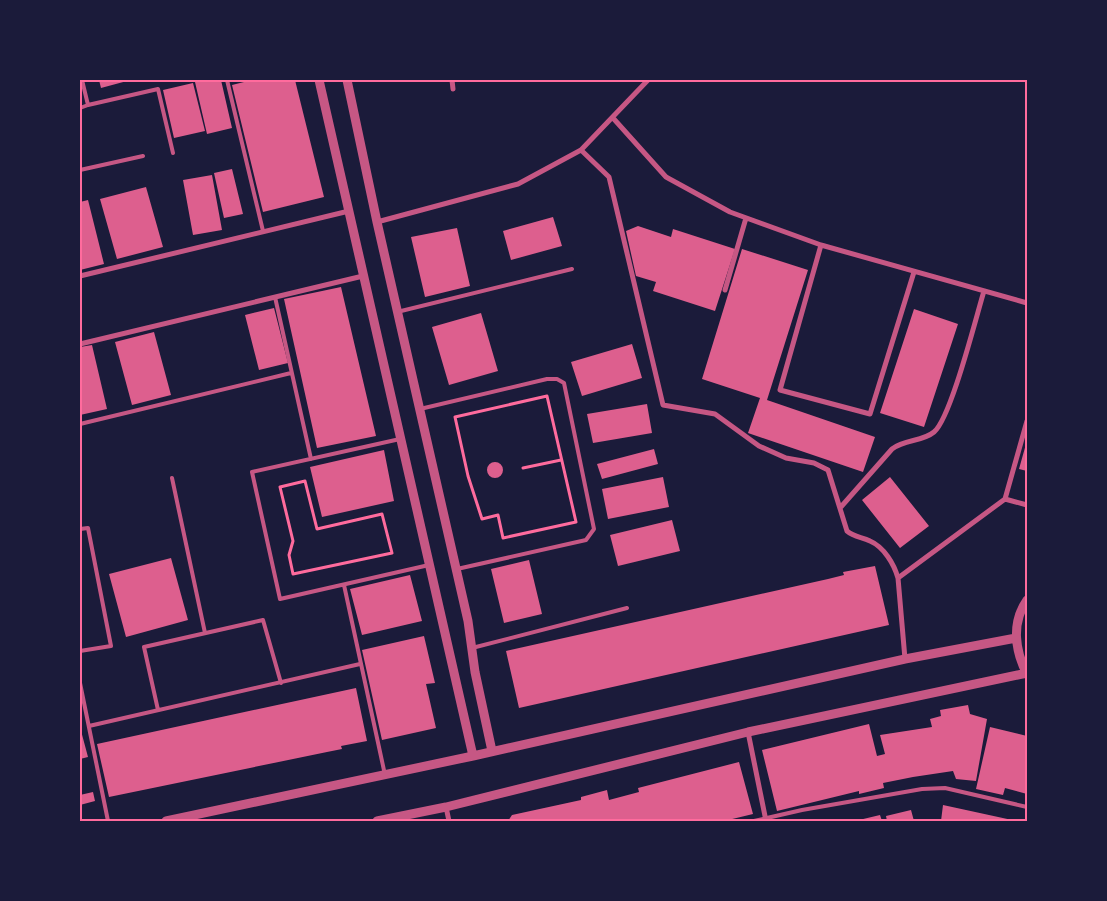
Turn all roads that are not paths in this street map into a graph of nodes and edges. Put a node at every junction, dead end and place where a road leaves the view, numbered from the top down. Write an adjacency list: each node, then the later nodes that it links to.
1 (82, 80): 8 (lane)
2 (227, 80): 18 (lane)
3 (318, 80): 15 (street)
4 (347, 80): 17 (street)
5 (452, 80): 7 (street)
6 (648, 80): 10 (street)
7 (453, 90)
8 (88, 106): 9 (lane); 12 (lane)
9 (80, 108)
10 (613, 118): 11 (street); 16 (street)
11 (581, 150): 17 (street); 39 (street)
12 (174, 153)
13 (143, 156): 14 (lane)
14 (80, 170)
15 (349, 211): 18 (street); 23 (street)
16 (746, 218): 19 (street); 24 (street)
17 (377, 222): 28 (street)
18 (263, 231): 22 (street)
19 (821, 245): 21 (street); 21 (street)
20 (572, 269): 28 (lane)
21 (914, 272): 25 (street)
22 (80, 276)
23 (363, 276): 26 (street); 34 (street)
24 (725, 290)
25 (984, 291): 27 (street); 39 (street)
26 (275, 297): 29 (street); 30 (lane)
27 (1027, 303)
28 (397, 312): 31 (street)
29 (80, 344)
30 (291, 373): 33 (lane); 35 (lane)
31 (420, 409): 42 (street); 42 (lane)
32 (1027, 421): 37 (street)
33 (80, 424)
34 (400, 439): 35 (lane); 41 (street)
35 (311, 459): 44 (lane)
36 (172, 478): 47 (lane)
37 (1004, 500): 38 (street); 43 (street)
38 (1027, 505)
39 (840, 508): 43 (street)
40 (80, 529): 50 (lane)
41 (431, 565): 44 (lane); 60 (street)
42 (457, 570): 49 (street)
43 (898, 578): 51 (street)
44 (344, 584): 52 (lane)
45 (1027, 600): 48 (street)
46 (627, 608): 49 (lane)
47 (205, 633): 55 (lane); 56 (lane)
48 (1016, 638): 51 (street); 53 (street)
49 (472, 648): 59 (street)
50 (80, 651)
51 (905, 659): 59 (street)
52 (360, 664): 55 (lane); 61 (lane)
53 (1027, 674): 58 (street)
54 (80, 683): 57 (lane)
55 (281, 683): 56 (lane)
56 (158, 710): 57 (lane)
57 (89, 726): 65 (lane)
58 (748, 732): 62 (street); 64 (street)
59 (492, 751): 60 (street)
60 (473, 756): 61 (street)
61 (385, 774): 66 (street)
62 (446, 807): 67 (street); 68 (street)
63 (1027, 807): 64 (lane)
64 (766, 820): 69 (lane)
65 (108, 821)
66 (166, 821)
67 (377, 821)
68 (449, 821)
69 (754, 821)

